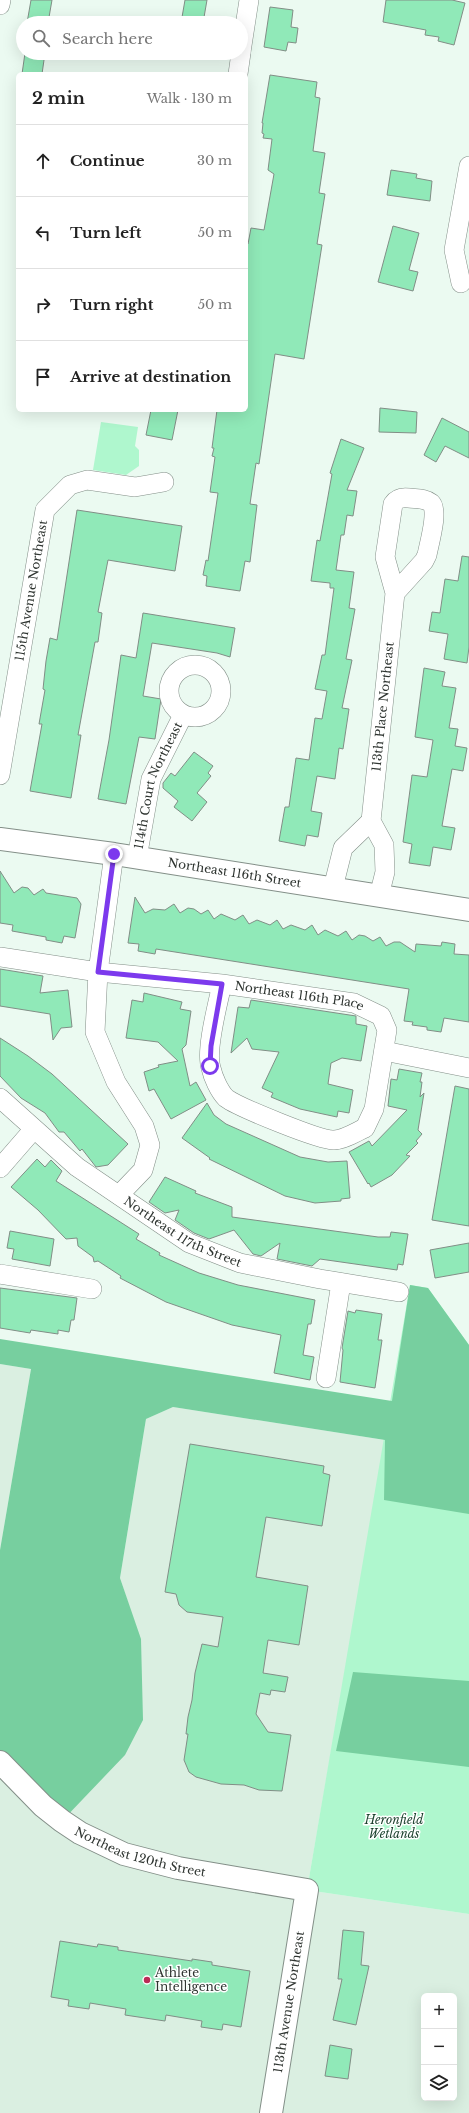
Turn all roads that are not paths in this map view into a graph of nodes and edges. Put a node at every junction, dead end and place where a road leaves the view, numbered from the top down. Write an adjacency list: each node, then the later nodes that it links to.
1 (1, 0): 3 (street)
2 (249, 0): 4 (street)
3 (0, 5)
4 (247, 16)
5 (240, 60): 6 (street)
6 (238, 72)
7 (469, 166): 8 (street)
8 (461, 283)
9 (164, 482): 12 (street, 115th Avenue Northeast)
10 (395, 593): 13 (street, 113th Place Northeast)
11 (183, 715): 16 (street, 114th Court Northeast)
12 (0, 775)
13 (371, 821): 17 (street); 18 (street)
14 (0, 839): 15 (street, Northeast 116th Street)
15 (114, 854): 16 (street, Northeast 116th Street); 21 (street)
16 (137, 858): 17 (street, Northeast 116th Street)
17 (333, 888): 18 (street, Northeast 116th Street)
18 (379, 896): 19 (street, Northeast 116th Street)
19 (469, 910)
20 (0, 957): 21 (street, Northeast 116th Place)
21 (98, 972): 22 (street, Northeast 116th Place); 28 (street)
22 (222, 984): 23 (street, Northeast 116th Place); 23 (street)
23 (384, 1050): 24 (street)
24 (469, 1068)
25 (0, 1098): 26 (street, Northeast 117th Street)
26 (33, 1130): 27 (street); 28 (street, Northeast 117th Street)
27 (0, 1168)
28 (119, 1195): 30 (street, Northeast 117th Street)
29 (0, 1274): 31 (street)
30 (341, 1283): 32 (street, Northeast 117th Street); 33 (street)
31 (92, 1289)
32 (399, 1292)
33 (326, 1378)
34 (0, 1762): 35 (street, Northeast 120th Street)
35 (306, 1890): 36 (street, 113th Avenue Northeast)
36 (271, 2113)

